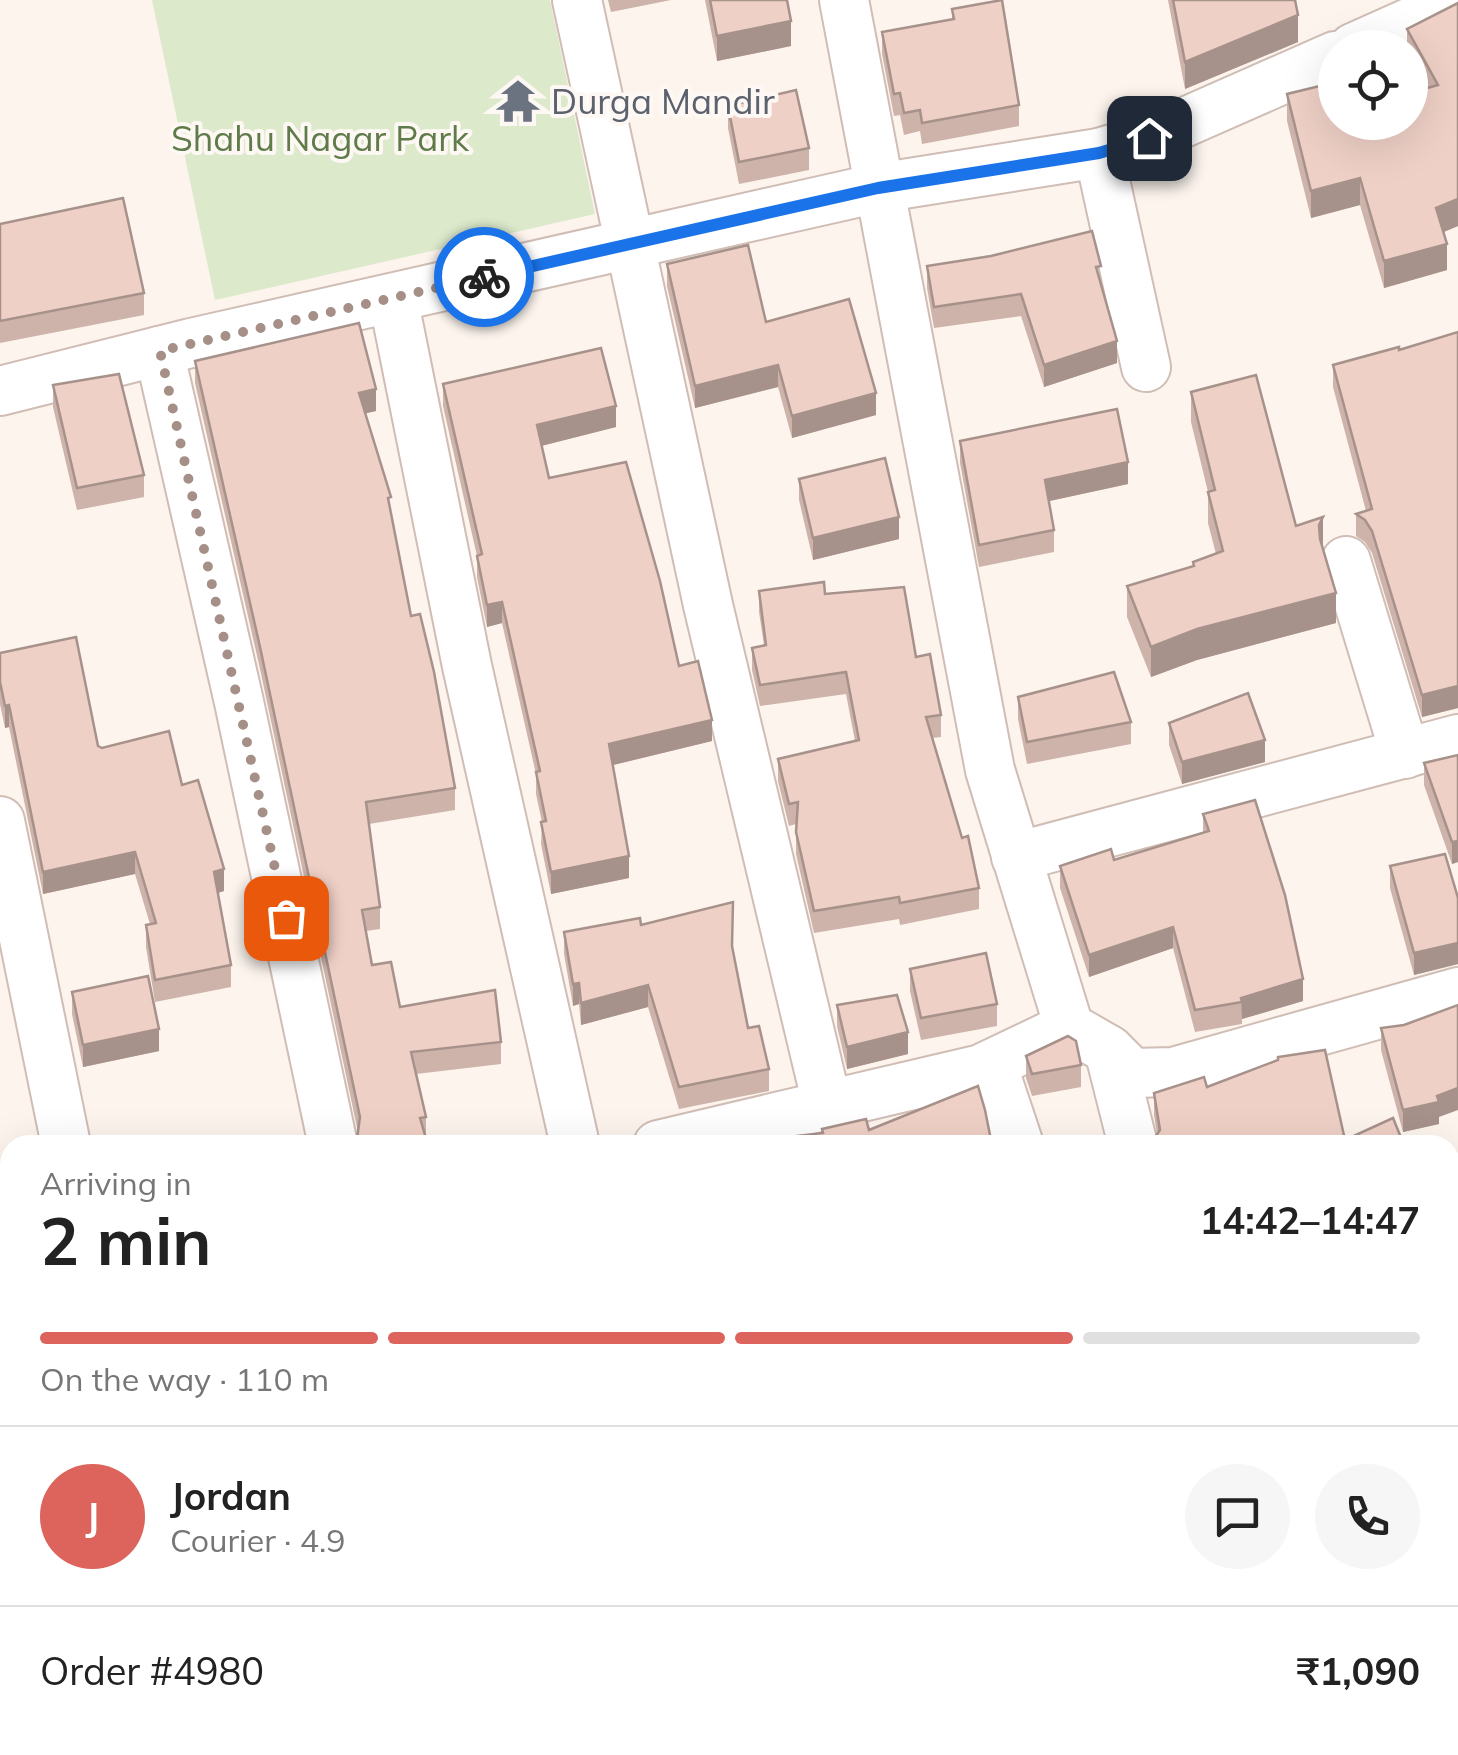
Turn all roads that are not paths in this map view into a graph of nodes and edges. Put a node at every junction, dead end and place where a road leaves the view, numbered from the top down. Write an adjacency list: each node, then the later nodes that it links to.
1 (577, 0): 8 (street)
2 (844, 0): 7 (street)
3 (1458, 0): 4 (street)
4 (1392, 30)
5 (1318, 63): 6 (street)
6 (1099, 153): 7 (street); 11 (street)
7 (878, 188): 8 (street); 17 (street)
8 (628, 243): 9 (street); 21 (street)
9 (394, 298): 10 (street); 24 (street)
10 (160, 351): 12 (street); 23 (street)
11 (1146, 367)
12 (0, 391)
13 (1346, 561): 15 (street)
14 (1458, 740): 15 (street)
15 (1405, 754): 17 (street)
16 (0, 821): 22 (street)
17 (1016, 857): 19 (street)
18 (1458, 992): 19 (street)
19 (1089, 1039): 20 (street); 27 (street)
20 (992, 1064): 21 (street); 26 (street)
21 (827, 1104): 25 (street)
22 (64, 1135)
23 (332, 1135)
24 (572, 1135)
25 (699, 1135)
26 (1015, 1135)
27 (1129, 1135)

